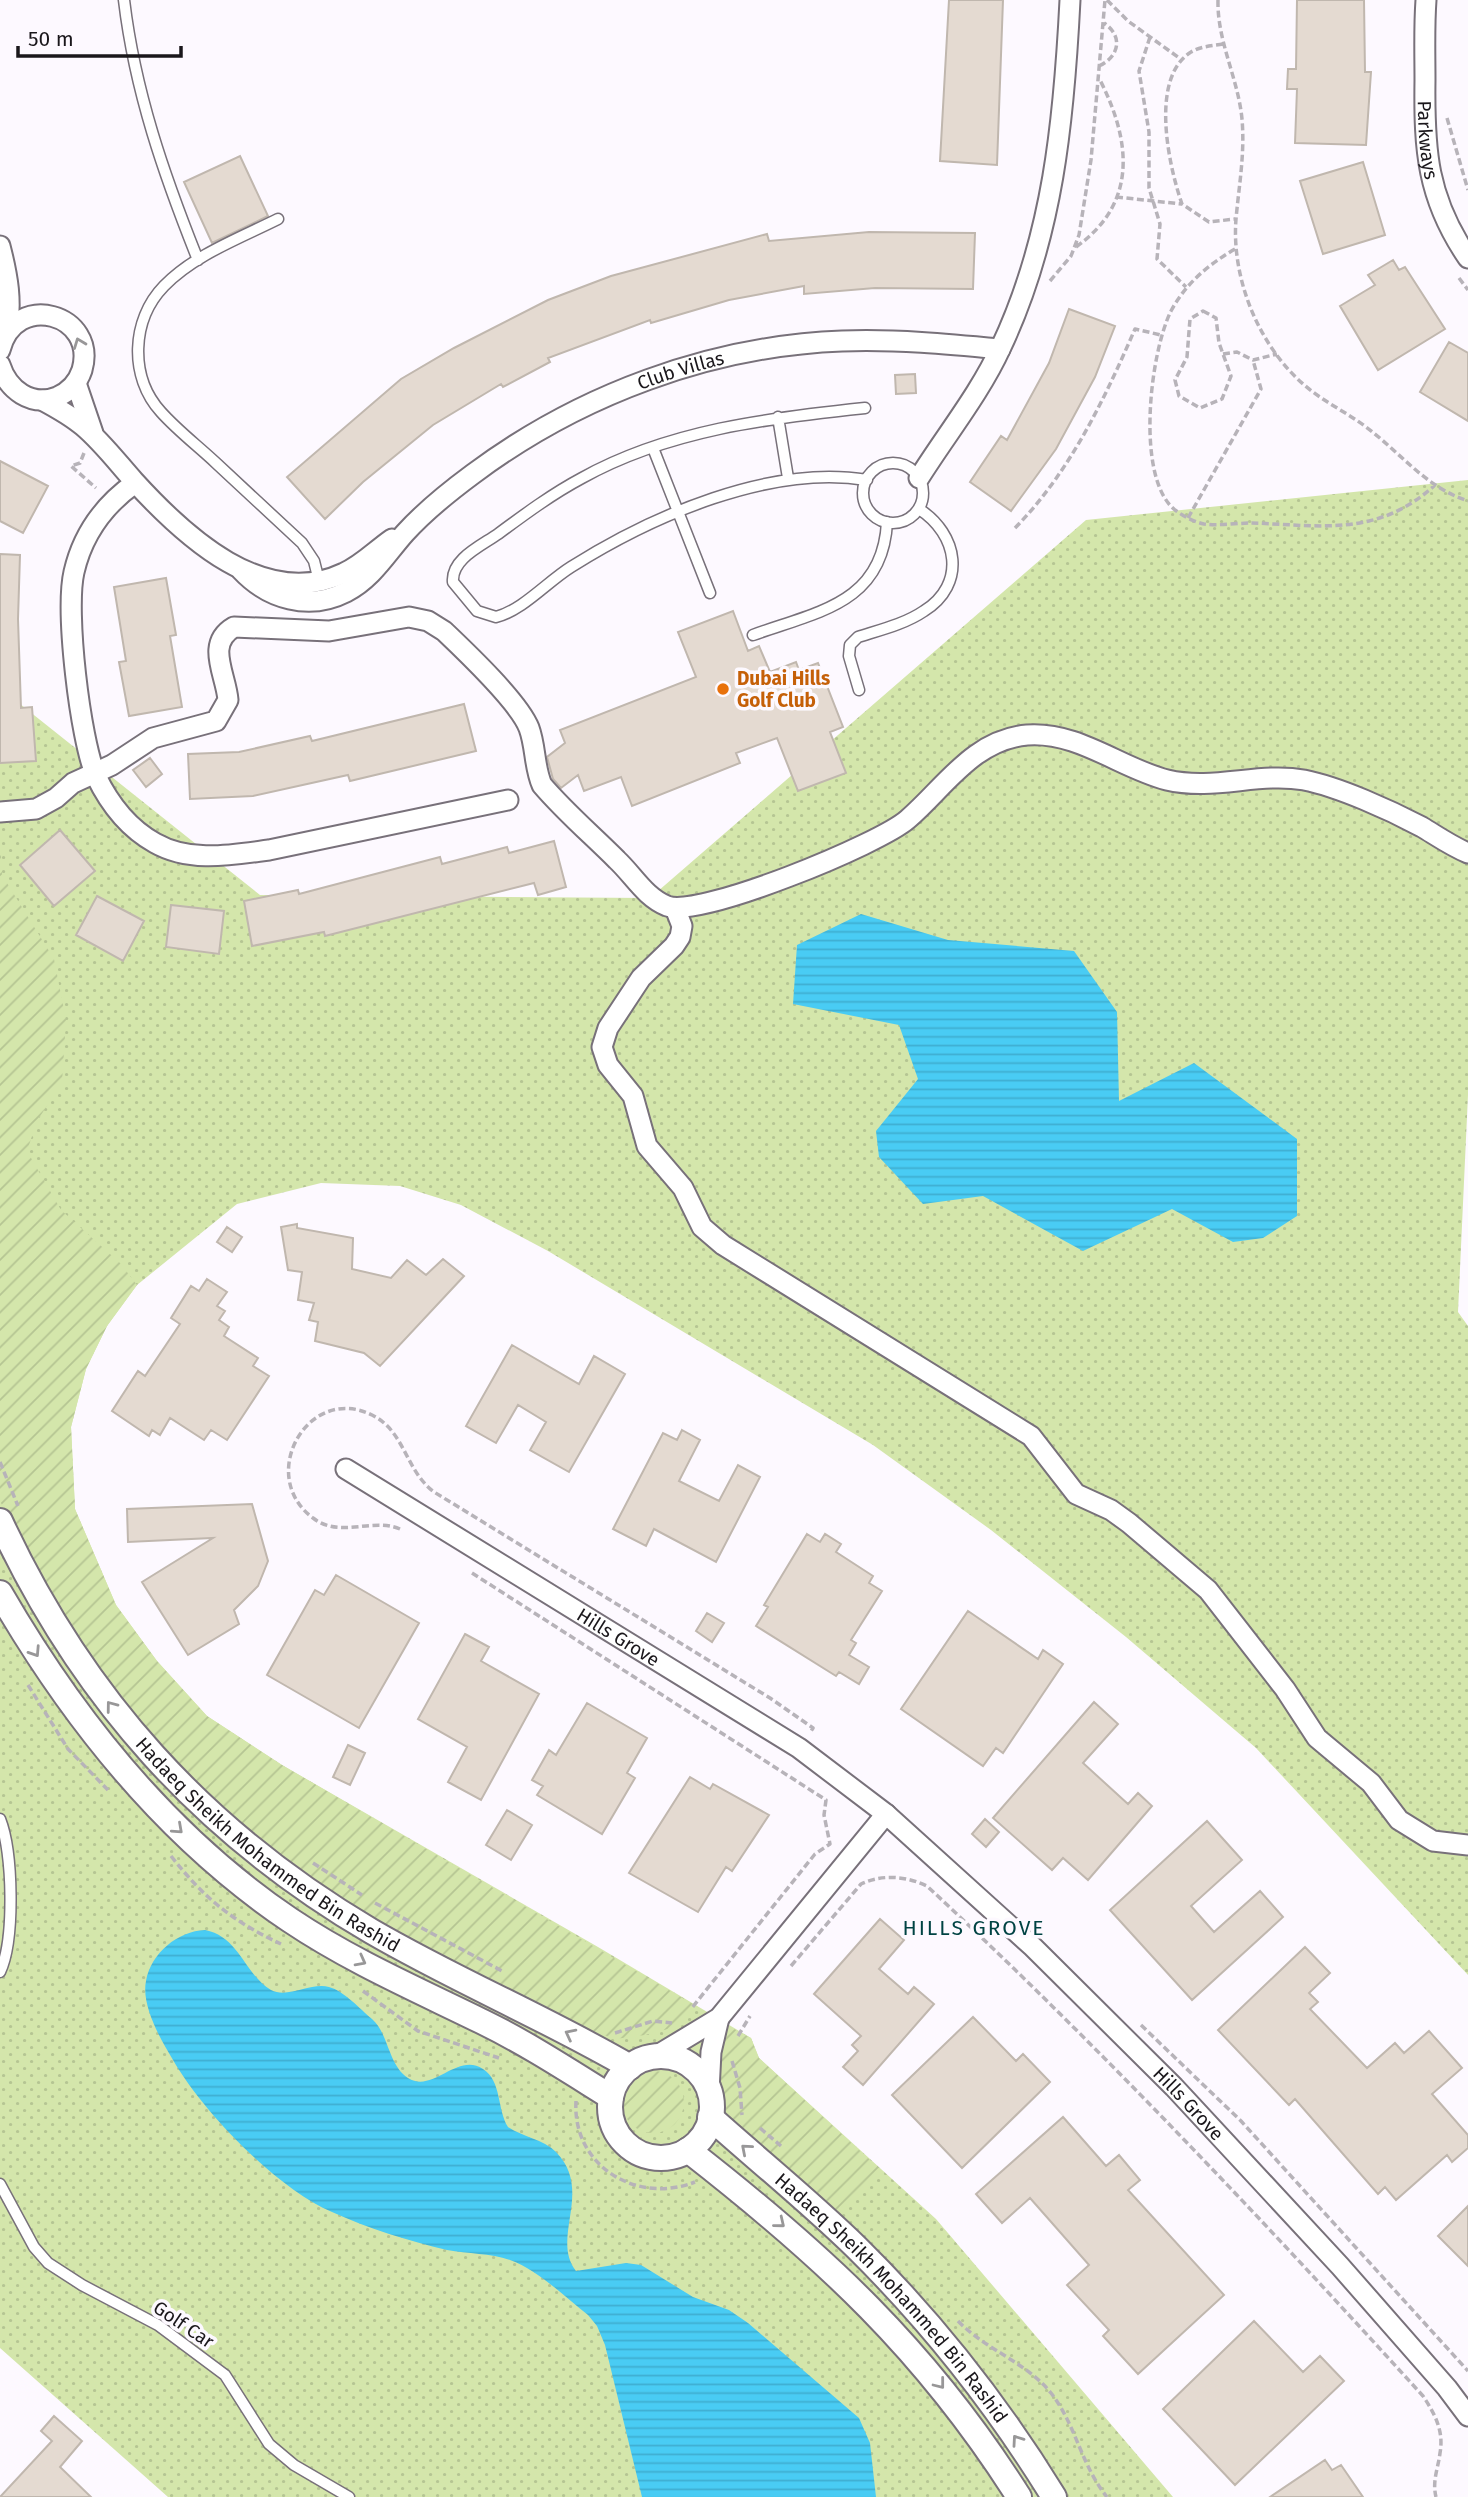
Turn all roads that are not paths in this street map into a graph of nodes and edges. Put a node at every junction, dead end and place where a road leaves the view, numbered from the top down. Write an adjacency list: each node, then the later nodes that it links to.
1 (124, 0): 7 (lane)
2 (1070, 0): 11 (street)
3 (1424, 4): 6 (street, Parkways)
4 (278, 219): 7 (lane)
5 (0, 246): 8 (street)
6 (1468, 258)
7 (198, 260): 27 (lane)
8 (9, 278): 9 (street); 10 (street)
9 (47, 314): 10 (street); 13 (street, one-way to 9)
10 (2, 342)
11 (1000, 349): 21 (street); 27 (street, Club Villas)
12 (0, 365): 14 (street)
13 (76, 383): 15 (street); 18 (street)
14 (6, 386): 15 (street)
15 (42, 400): 18 (street)
16 (865, 408): 17 (lane)
17 (779, 417): 19 (lane); 20 (lane)
18 (88, 440): 23 (street, Club Villas)
19 (653, 448): 25 (lane); 25 (lane)
20 (788, 478): 22 (lane); 25 (lane)
21 (919, 478): 22 (lane); 24 (lane)
22 (867, 480): 26 (lane)
23 (135, 482): 27 (street, Club Villas); 32 (street)
24 (919, 509): 26 (lane); 31 (lane)
25 (677, 514): 28 (lane)
26 (887, 522): 30 (lane)
27 (321, 591): 29 (street)
28 (710, 593)
29 (329, 631): 32 (street); 36 (street)
30 (753, 635)
31 (859, 690)
32 (95, 773): 33 (street); 34 (street)
33 (508, 800)
34 (0, 812)
35 (1468, 853): 36 (street)
36 (675, 908): 42 (street)
37 (346, 1469): 40 (street, Hills Grove)
38 (11, 1518): 46 (street, Hadaeq Sheikh Mohammed Bin Rashid, one-way to 38)
39 (0, 1593): 48 (street, Hadaeq Sheikh Mohammed Bin Rashid, one-way to 48)
40 (886, 1814): 44 (street); 52 (street, Hills Grove)
41 (0, 1819): 43 (lane)
42 (1468, 1845)
43 (0, 1972)
44 (719, 2018): 45 (street); 47 (street)
45 (656, 2056): 46 (street); 47 (street)
46 (630, 2067): 48 (street)
47 (709, 2091): 49 (street)
48 (611, 2097): 50 (street)
49 (710, 2118): 50 (street); 55 (street, Hadaeq Sheikh Mohammed Bin Rashid, one-way to 49)
50 (688, 2150): 54 (street, Hadaeq Sheikh Mohammed Bin Rashid, one-way to 54)
51 (0, 2183): 53 (lane, Golf Car)
52 (1468, 2416)
53 (349, 2497)
54 (1019, 2497)
55 (1054, 2497)

